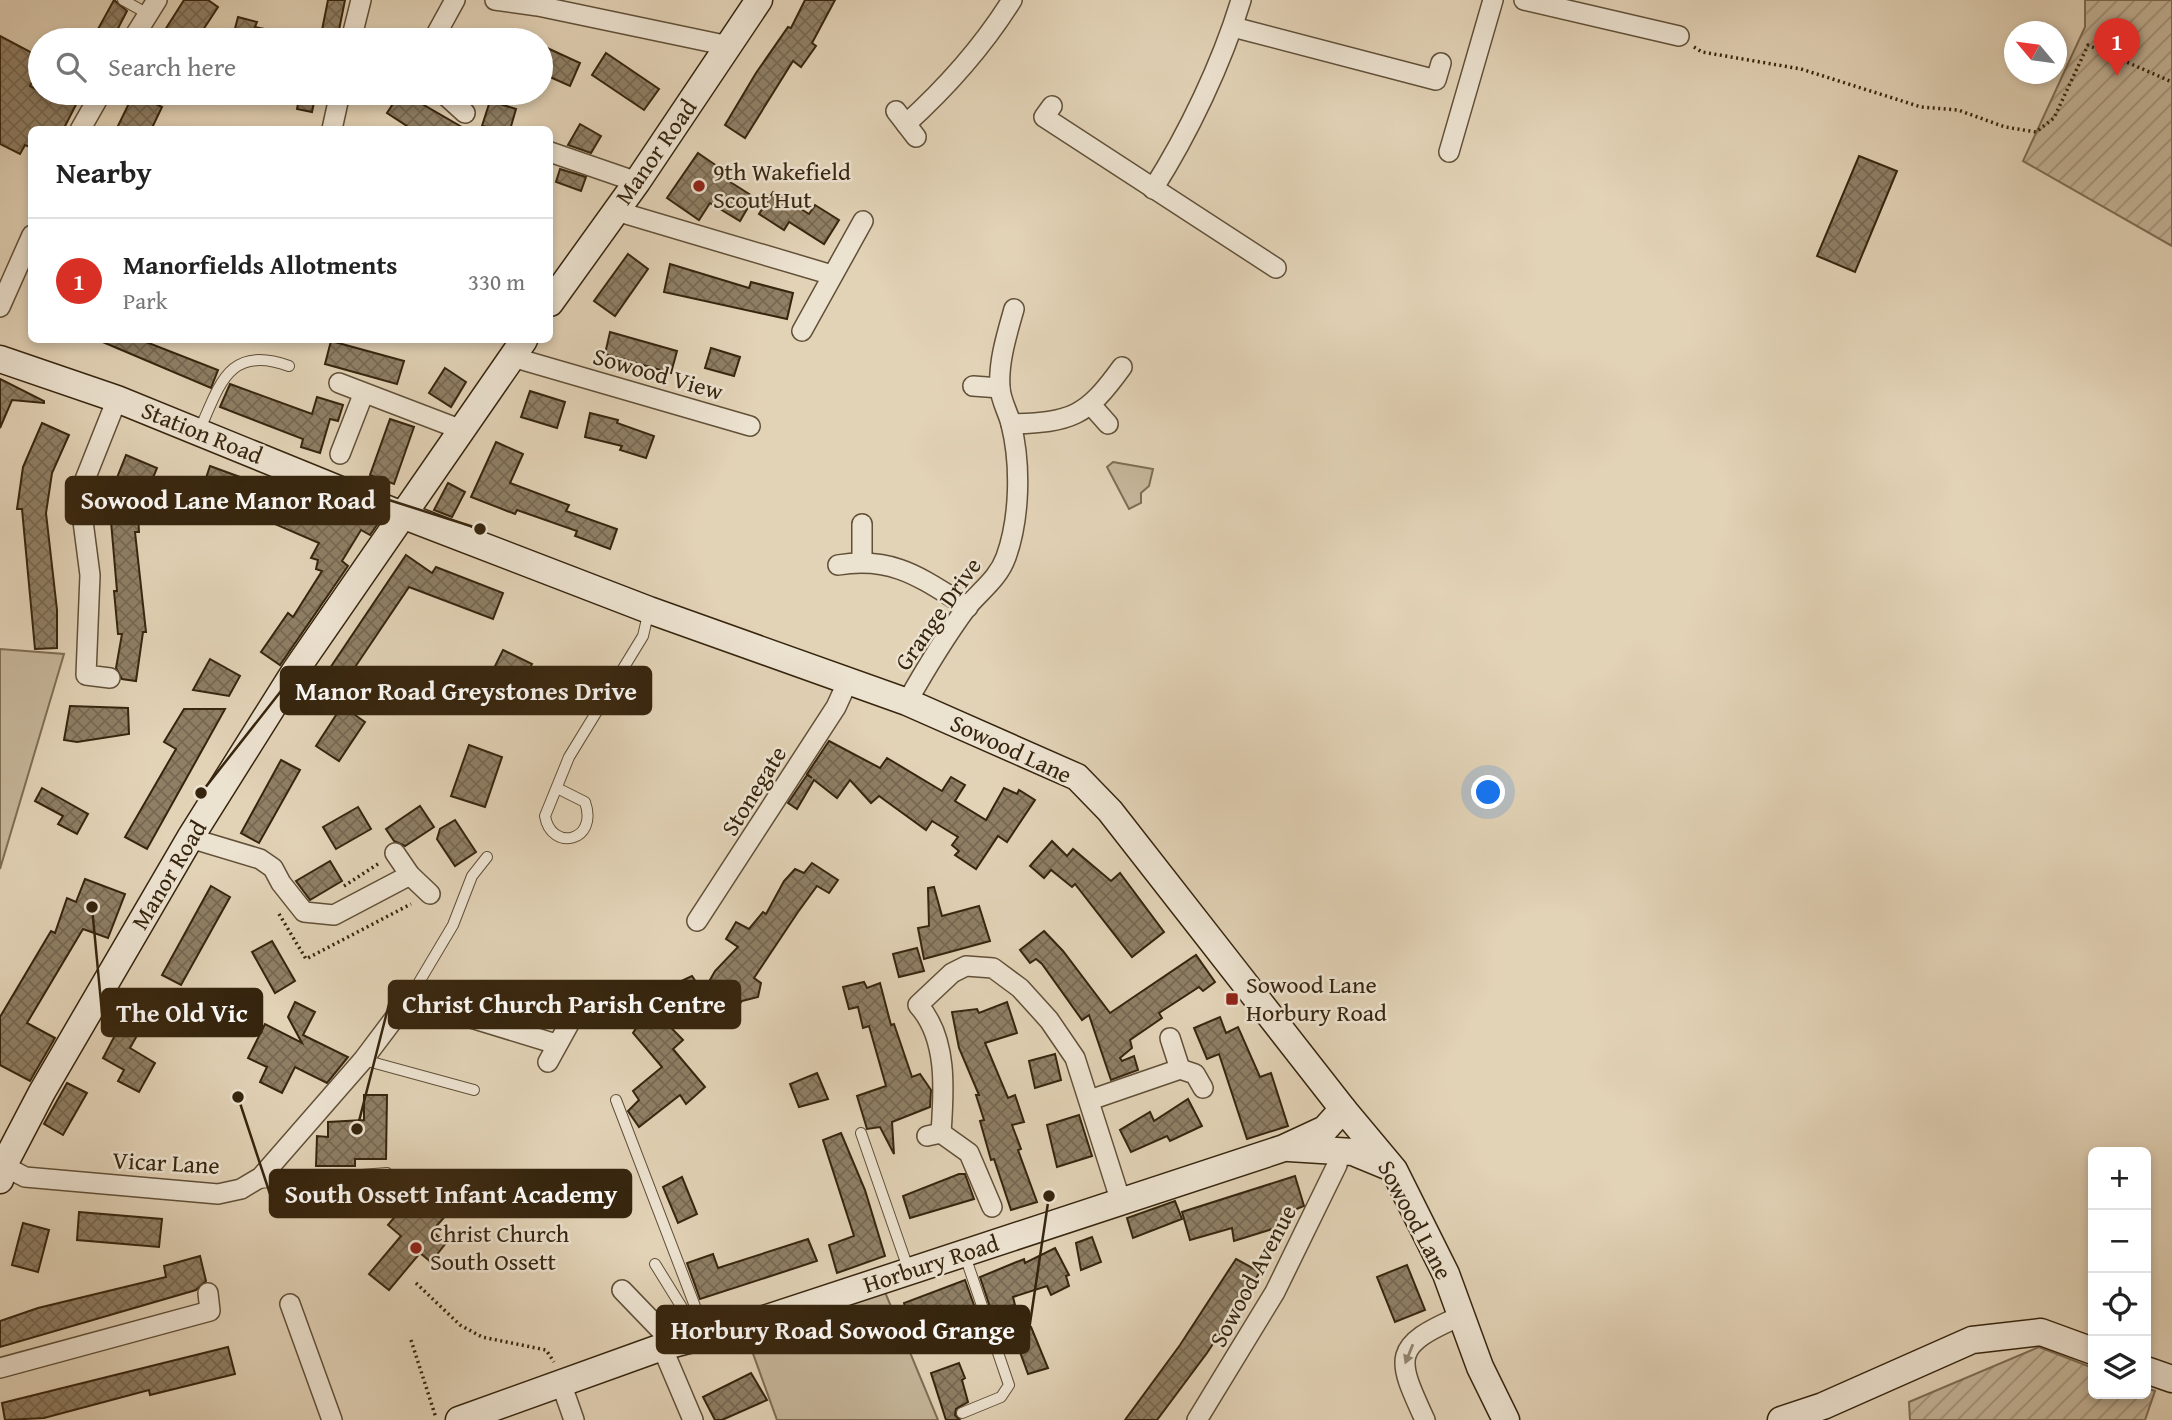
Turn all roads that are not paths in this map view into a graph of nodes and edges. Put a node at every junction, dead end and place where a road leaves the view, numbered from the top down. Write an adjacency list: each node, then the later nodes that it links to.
1 (123, 0): 11 (lane)
2 (361, 0): 14 (street)
3 (455, 0): 15 (street)
4 (495, 0): 10 (street)
5 (760, 0): 17 (street, Manor Road)
6 (1012, 0): 24 (street)
7 (1241, 0): 12 (street)
8 (1493, 0): 27 (street)
9 (1524, 0): 16 (street)
10 (538, 3): 17 (street)
11 (153, 7): 13 (street)
12 (1233, 27): 18 (street); 30 (street)
13 (143, 28)
14 (354, 28)
15 (440, 28)
16 (1673, 35)
17 (729, 46): 29 (street, Manor Road)
18 (1441, 63)
19 (94, 105): 25 (street)
20 (337, 105): 26 (street)
21 (456, 105): 23 (street)
22 (1052, 106): 30 (street)
23 (465, 113)
24 (906, 124)
25 (82, 126)
26 (333, 126)
27 (1449, 152)
28 (553, 153): 29 (street)
29 (638, 182): 31 (street, Manor Road)
30 (1153, 189): 34 (street)
31 (616, 211): 35 (street); 36 (street, Manor Road)
32 (863, 221): 35 (street)
33 (28, 244): 37 (street)
34 (1276, 268)
35 (832, 275): 39 (street)
36 (553, 299)
37 (0, 307)
38 (1014, 309): 46 (street, Grange Drive)
39 (802, 331)
40 (518, 348): 52 (street, Sowood View); 53 (street, Manor Road)
41 (0, 359): 48 (street, Station Road)
42 (289, 366): 54 (lane)
43 (1122, 367): 49 (street)
44 (340, 383): 47 (street)
45 (973, 386): 46 (street)
46 (1000, 388): 50 (street, Grange Drive)
47 (363, 395): 53 (street); 55 (street)
48 (117, 399): 54 (street, Station Road); 62 (street)
49 (1092, 406): 50 (street); 51 (street)
50 (1011, 424): 60 (street, Grange Drive)
51 (1108, 424)
52 (750, 426)
53 (462, 430): 56 (street, Manor Road)
54 (198, 432): 56 (street, Station Road)
55 (340, 454)
56 (402, 515): 61 (street, Sowood Lane); 66 (street, Manor Road)
57 (862, 524): 58 (street)
58 (862, 561): 59 (street); 60 (street)
59 (838, 565)
60 (968, 607): 64 (street, Grange Drive)
61 (649, 610): 63 (street, Sowood Lane); 65 (lane)
62 (110, 678)
63 (847, 683): 64 (street, Sowood Lane); 71 (street, Stonegate)
64 (907, 702): 81 (street, Sowood Lane)
65 (557, 788): 65 (lane)
66 (190, 838): 69 (street); 86 (street, Manor Road)
67 (395, 853): 69 (street)
68 (487, 857): 72 (lane)
69 (410, 875): 70 (street)
70 (430, 894)
71 (697, 921)
72 (409, 999): 73 (street); 75 (street, Vicar Lane)
73 (569, 1024)
74 (1170, 1038): 76 (street)
75 (363, 1060): 78 (lane); 88 (street, Vicar Lane)
76 (1180, 1069): 77 (street); 80 (street)
77 (1203, 1088)
78 (474, 1090)
79 (617, 1100): 98 (lane)
80 (1090, 1101): 89 (street); 90 (street)
81 (1343, 1109): 83 (street, Horbury Road); 85 (street, Sowood Lane)
82 (861, 1133): 93 (lane)
83 (1284, 1148): 84 (street, Horbury Road); 89 (street, Horbury Road)
84 (1340, 1150): 85 (street, Horbury Road); 109 (street, Sowood Avenue)
85 (1394, 1170): 97 (street, Sowood Lane)
86 (2, 1173): 88 (street, Vicar Lane)
87 (387, 1173): 88 (lane)
88 (251, 1183)
89 (1121, 1202): 91 (street, Horbury Road)
90 (992, 1207)
91 (964, 1253): 93 (street, Horbury Road); 104 (lane)
92 (655, 1264): 98 (lane)
93 (909, 1271): 98 (street, Horbury Road)
94 (622, 1290): 98 (street)
95 (208, 1293): 100 (street)
96 (290, 1304): 105 (street)
97 (1461, 1316): 110 (street, one-way to 110); 111 (street)
98 (686, 1341): 103 (street, Horbury Road); 108 (street)
99 (2088, 1349): 112 (street)
100 (0, 1367)
101 (2151, 1372): 102 (street)
102 (2172, 1379)
103 (565, 1382): 106 (street, Horbury Road); 107 (street)
104 (962, 1413)
105 (332, 1420)
106 (460, 1420)
107 (574, 1420)
108 (693, 1420)
109 (1197, 1420)
110 (1425, 1420)
111 (1506, 1420)
112 (1781, 1420)

